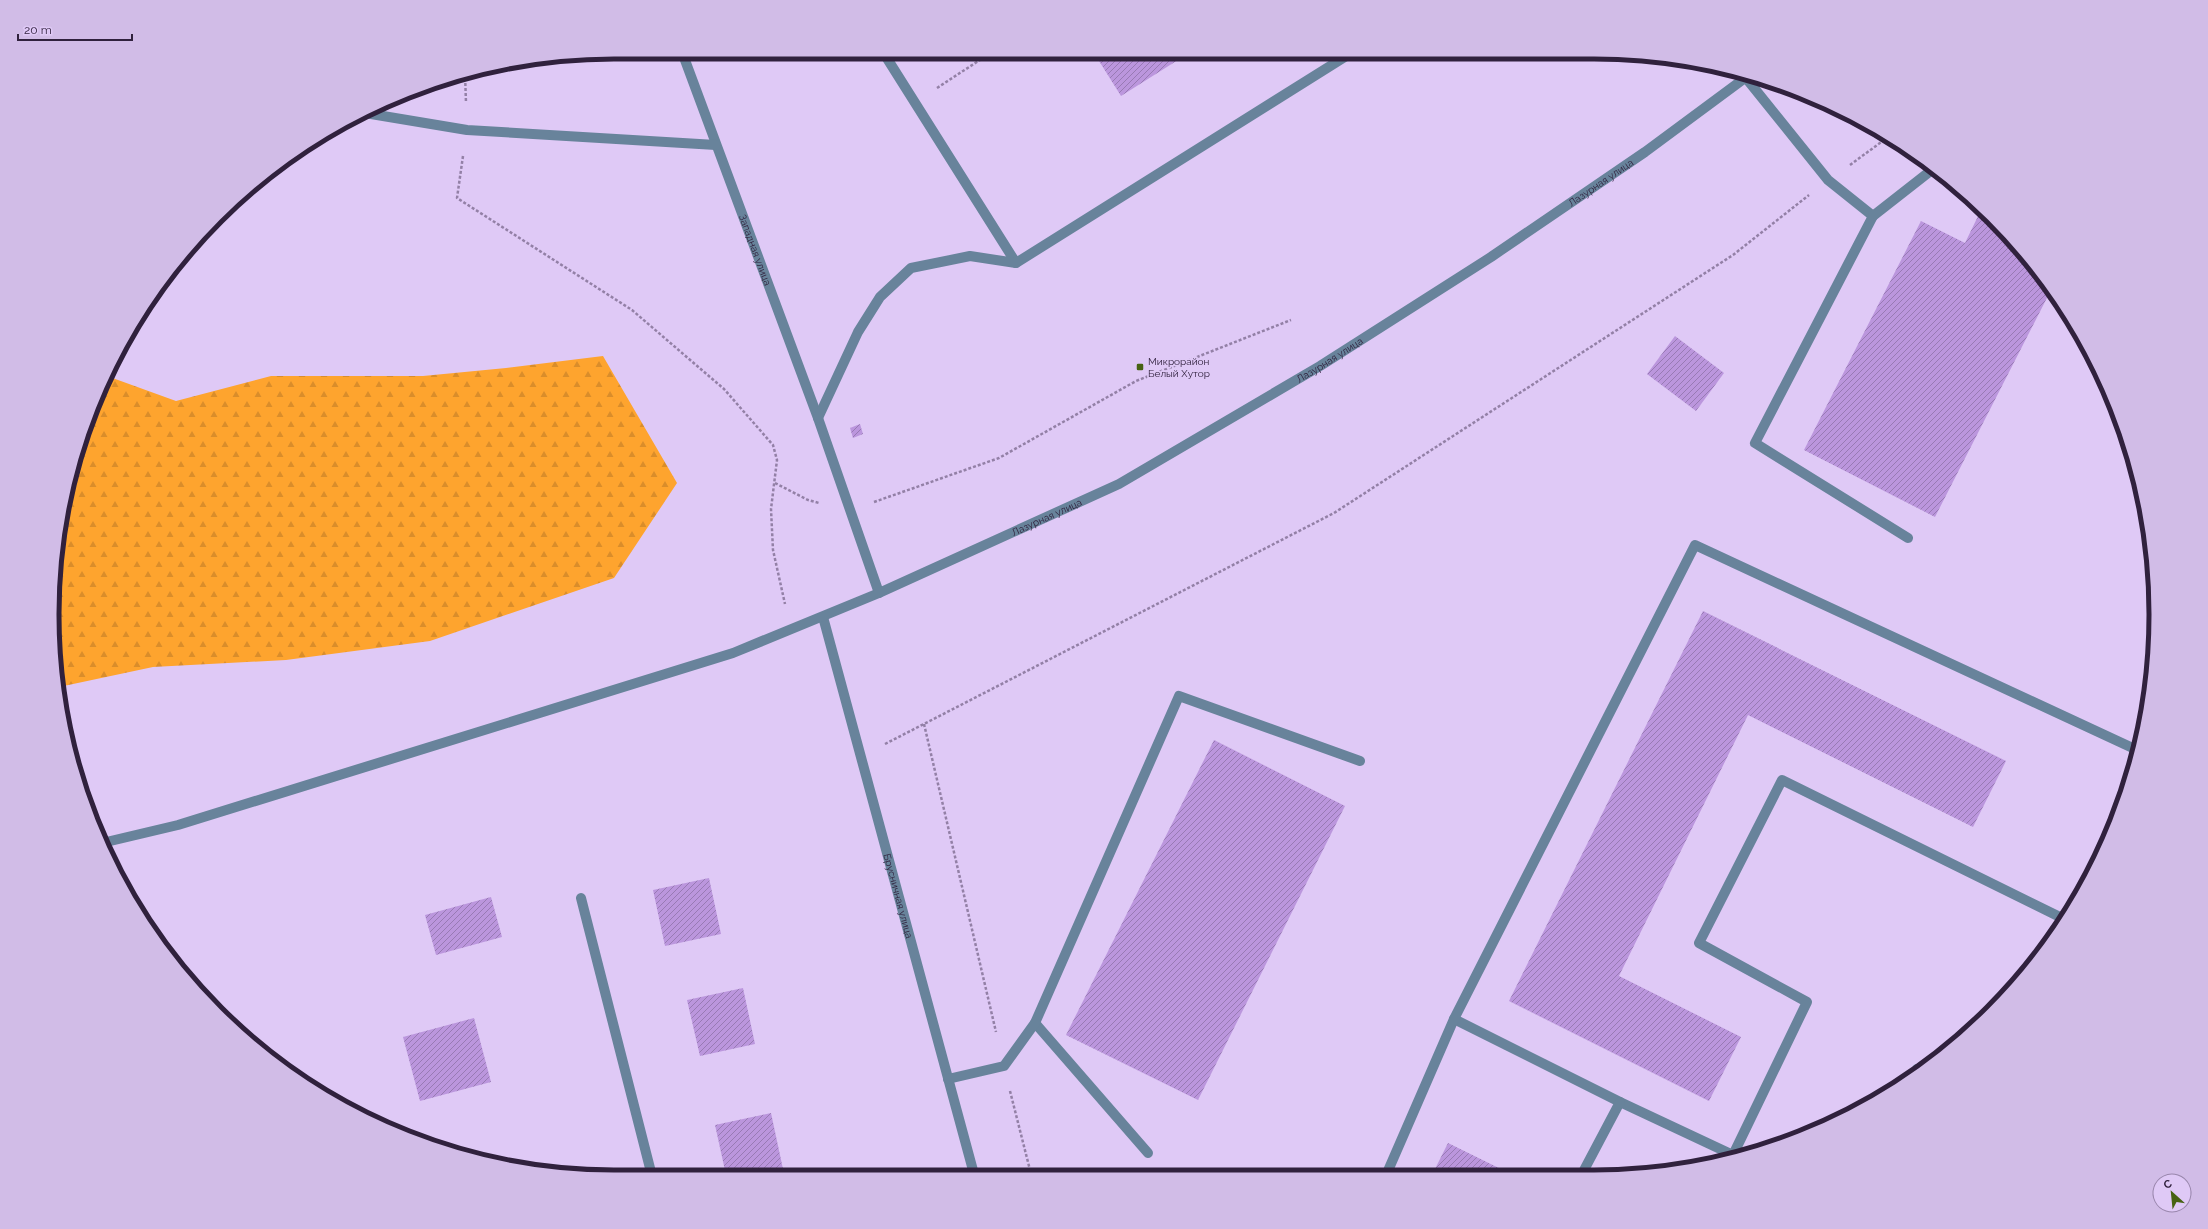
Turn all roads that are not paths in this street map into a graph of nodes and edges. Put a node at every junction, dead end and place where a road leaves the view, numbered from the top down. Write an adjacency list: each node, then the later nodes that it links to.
1 (685, 59): 7 (street, Западная улица)
2 (887, 59): 10 (street)
3 (1341, 59): 10 (street)
4 (1744, 80): 13 (street, Лазурная улица)
5 (1752, 82): 9 (street)
6 (373, 114): 7 (street)
7 (716, 145): 11 (street, Западная улица)
8 (1930, 172): 9 (street)
9 (1874, 216): 12 (street)
10 (1016, 263): 11 (street)
11 (818, 418): 13 (street, Западная улица)
12 (1908, 538)
13 (879, 593): 14 (street, Лазурная улица)
14 (823, 617): 17 (street, Лазурная улица); 22 (street, Брусничная улица)
15 (2132, 748): 20 (street)
16 (1360, 761): 21 (street)
17 (108, 842)
18 (581, 898): 27 (street)
19 (2059, 917): 24 (street)
20 (1454, 1019): 23 (street); 29 (street)
21 (1035, 1023): 22 (street); 25 (street)
22 (948, 1079): 28 (street, Брусничная улица)
23 (1620, 1102): 26 (street); 30 (street)
24 (1735, 1152)
25 (1148, 1153)
26 (1729, 1153)
27 (650, 1170)
28 (973, 1170)
29 (1388, 1170)
30 (1584, 1170)

